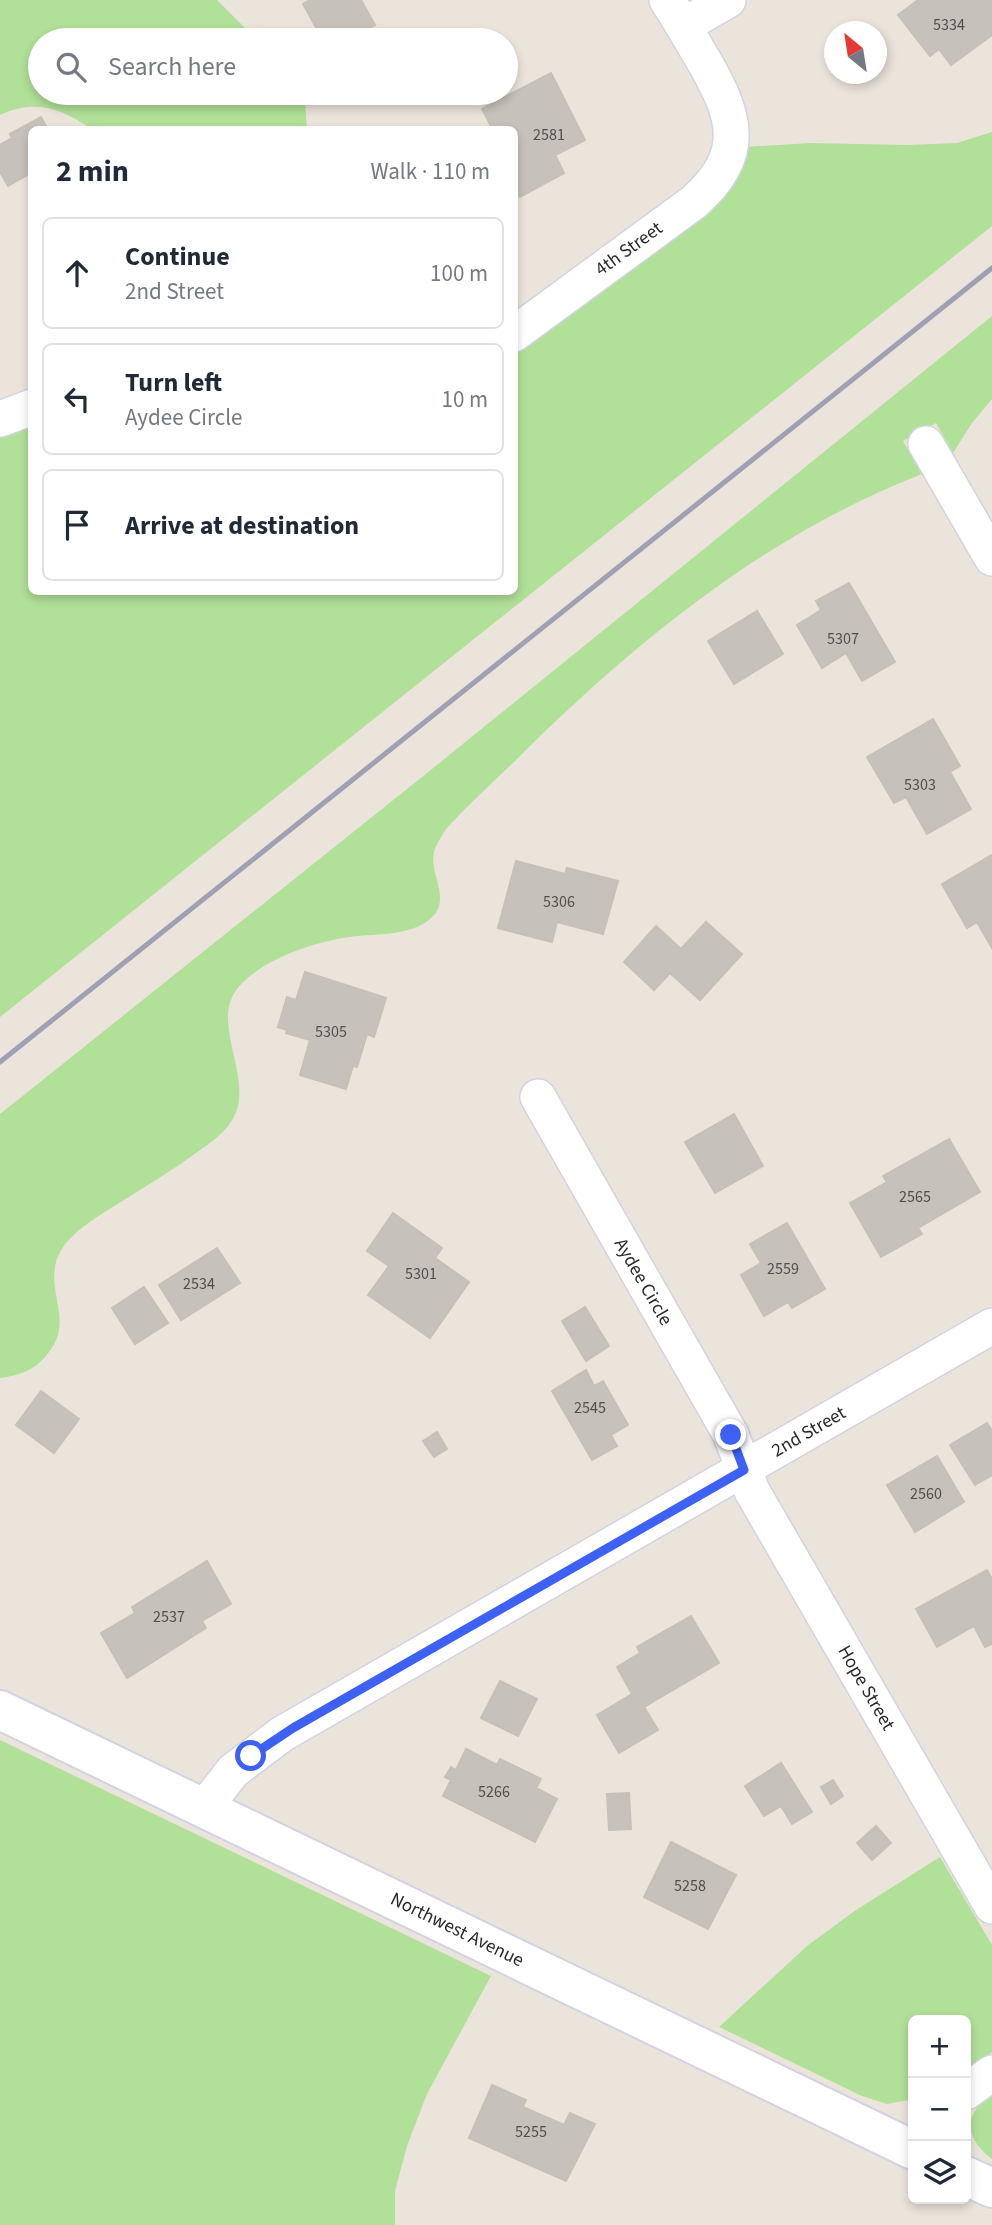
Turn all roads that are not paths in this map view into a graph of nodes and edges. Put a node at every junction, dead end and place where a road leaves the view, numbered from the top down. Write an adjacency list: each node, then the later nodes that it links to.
1 (728, 0): 2 (street)
2 (675, 13): 3 (street, 4th Street)
3 (518, 331)
4 (28, 408): 5 (street)
5 (0, 419)
6 (926, 444): 7 (street)
7 (992, 558)
8 (538, 1097): 10 (street, Aydee Circle)
9 (992, 1326): 10 (street, 2nd Street)
10 (744, 1470): 12 (street, 2nd Street); 13 (street, Hope Street)
11 (0, 1710): 12 (street, Northwest Avenue)
12 (204, 1808): 16 (street, Northwest Avenue)
13 (992, 1906)
14 (992, 2073): 15 (street)
15 (971, 2088)
16 (908, 2146)
17 (971, 2178): 18 (street)
18 (992, 2188)

